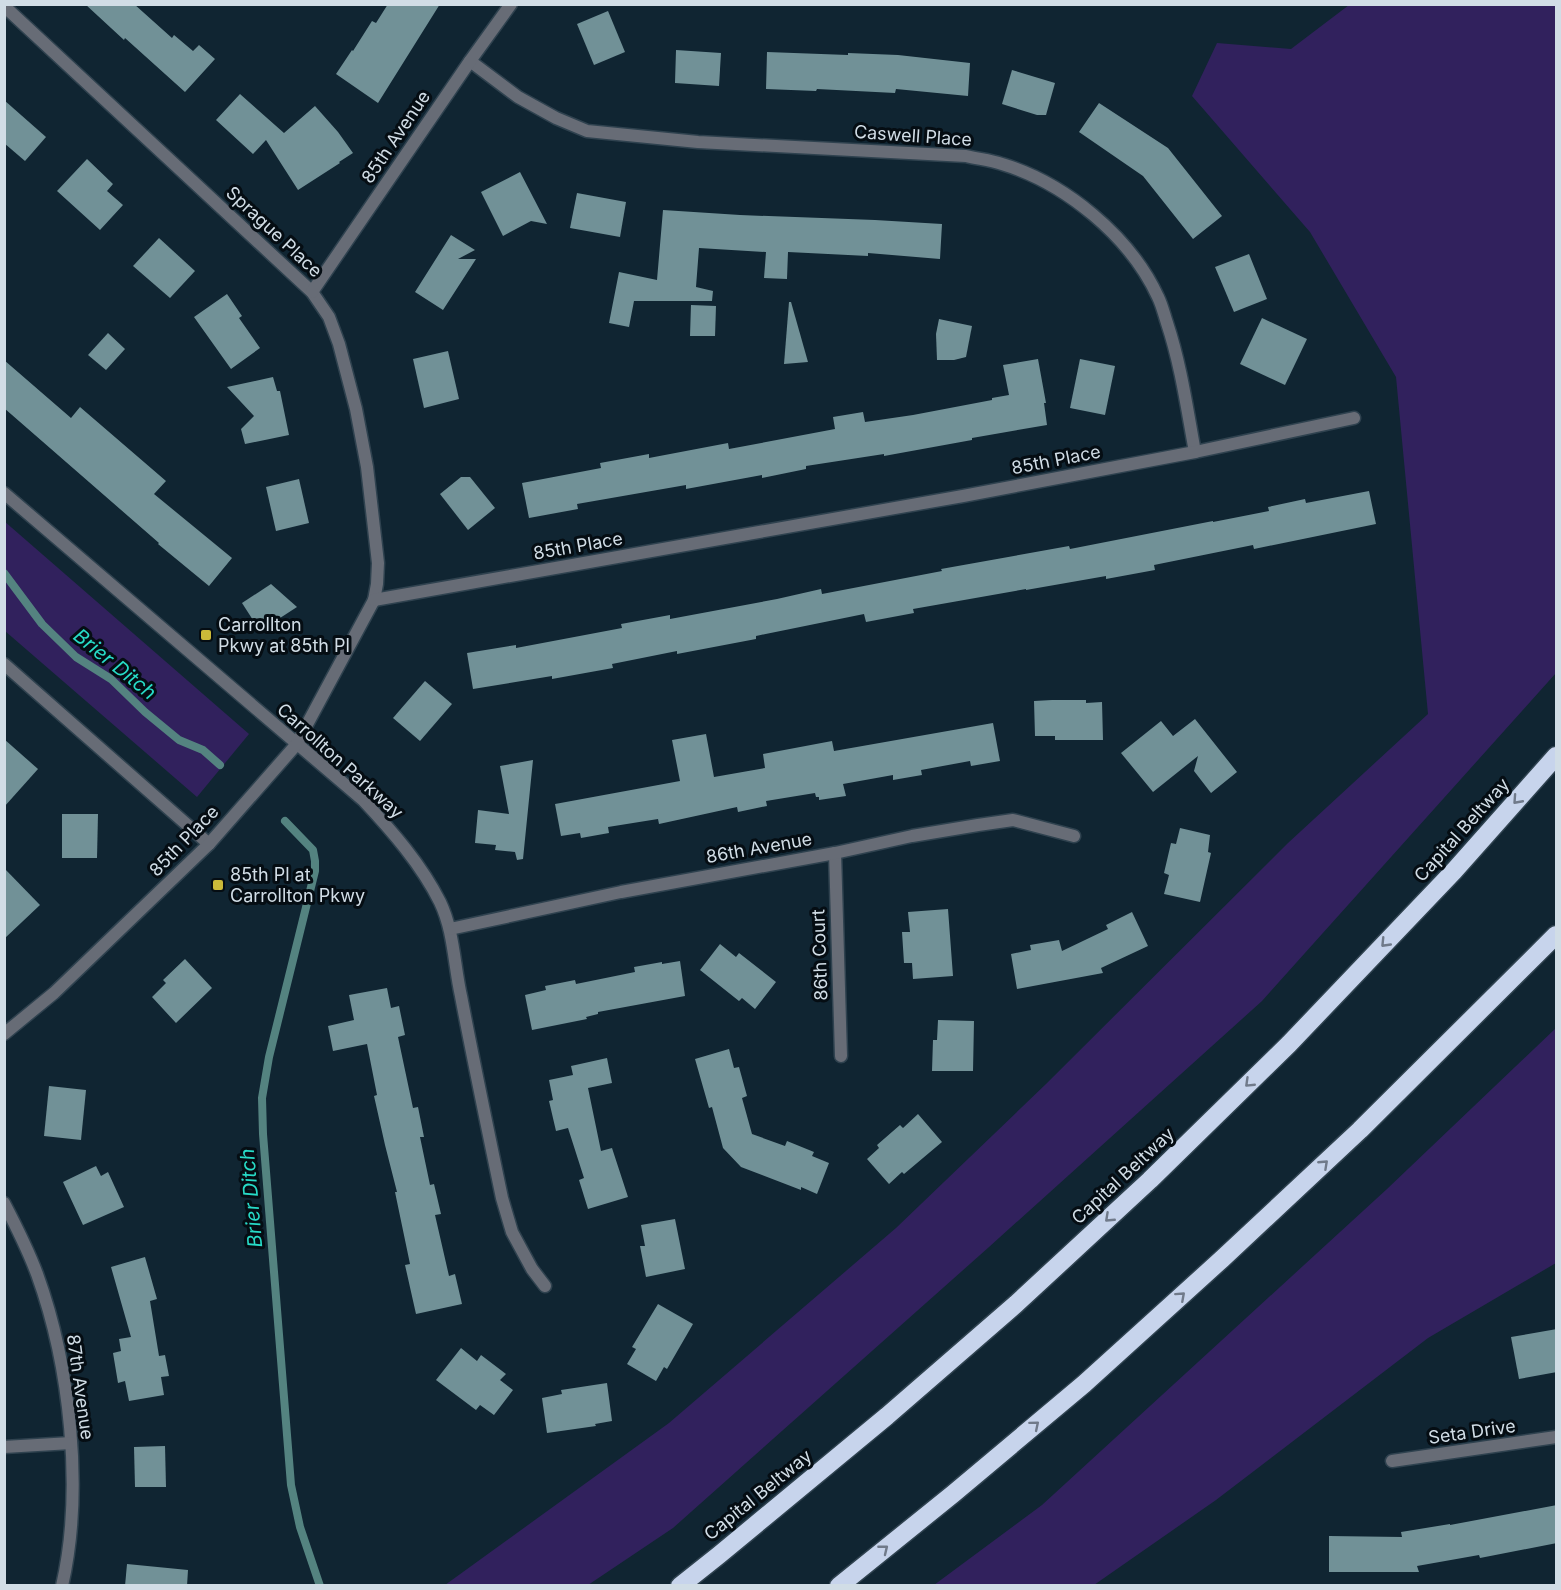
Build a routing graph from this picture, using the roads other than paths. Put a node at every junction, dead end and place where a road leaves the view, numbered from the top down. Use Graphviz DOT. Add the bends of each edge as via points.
graph roads {
  1 [pos="511,4"];
  2 [pos="4,6"];
  3 [pos="470,61"];
  4 [pos="312,292"];
  5 [pos="1354,418"];
  6 [pos="1195,452"];
  7 [pos="4,493"];
  8 [pos="374,600"];
  9 [pos="4,664"];
  10 [pos="296,745"];
  11 [pos="1557,756"];
  12 [pos="1074,836"];
  13 [pos="209,844"];
  14 [pos="835,853"];
  15 [pos="450,929"];
  16 [pos="1557,935"];
  17 [pos="4,1034"];
  18 [pos="842,1056"];
  19 [pos="4,1203"];
  20 [pos="545,1286"];
  21 [pos="1557,1437"];
  22 [pos="71,1443"];
  23 [pos="4,1447"];
  24 [pos="1392,1461"];
  25 [pos="62,1586"];
  26 [pos="680,1586"];
  27 [pos="839,1586"];
  1 -- 3 [label="street, 85th Avenue"];
  2 -- 4 [label="street, Sprague Place"];
  3 -- 4 [label="street, 85th Avenue"];
  3 -- 6 [label="street, Caswell Place" via="518,97 587,131 698,142 966,156 1033,176 1110,229 1145,273 1173,343"];
  4 -- 8 [label="street, Sprague Place" via="329,317 356,409 378,563"];
  5 -- 6 [label="street, 85th Place"];
  6 -- 8 [label="street, 85th Place"];
  7 -- 10 [label="street, Carrollton Parkway"];
  8 -- 10 [label="street, 85th Place"];
  9 -- 13 [label="street"];
  10 -- 13 [label="street, 85th Place"];
  10 -- 15 [label="street, Carrollton Parkway" via="363,801 393,832 440,903"];
  11 -- 26 [label="highway, Capital Beltway, one-way" via="1289,1044 1150,1180 904,1401"];
  12 -- 14 [label="street, 86th Avenue" via="1012,820"];
  13 -- 17 [label="street, 85th Place" via="54,993"];
  14 -- 15 [label="street, 86th Avenue"];
  14 -- 18 [label="street, 86th Court"];
  15 -- 20 [label="street, Carrollton Parkway" via="502,1198 512,1232"];
  27 -- 16 [label="highway, one-way" via="1084,1384 1222,1259 1360,1130"];
  19 -- 22 [label="street, 87th Avenue" via="49,1312 62,1364"];
  21 -- 24 [label="street, Seta Drive"];
  22 -- 23 [label="street"];
  22 -- 25 [label="street, 87th Avenue" via="72,1516"];
}
